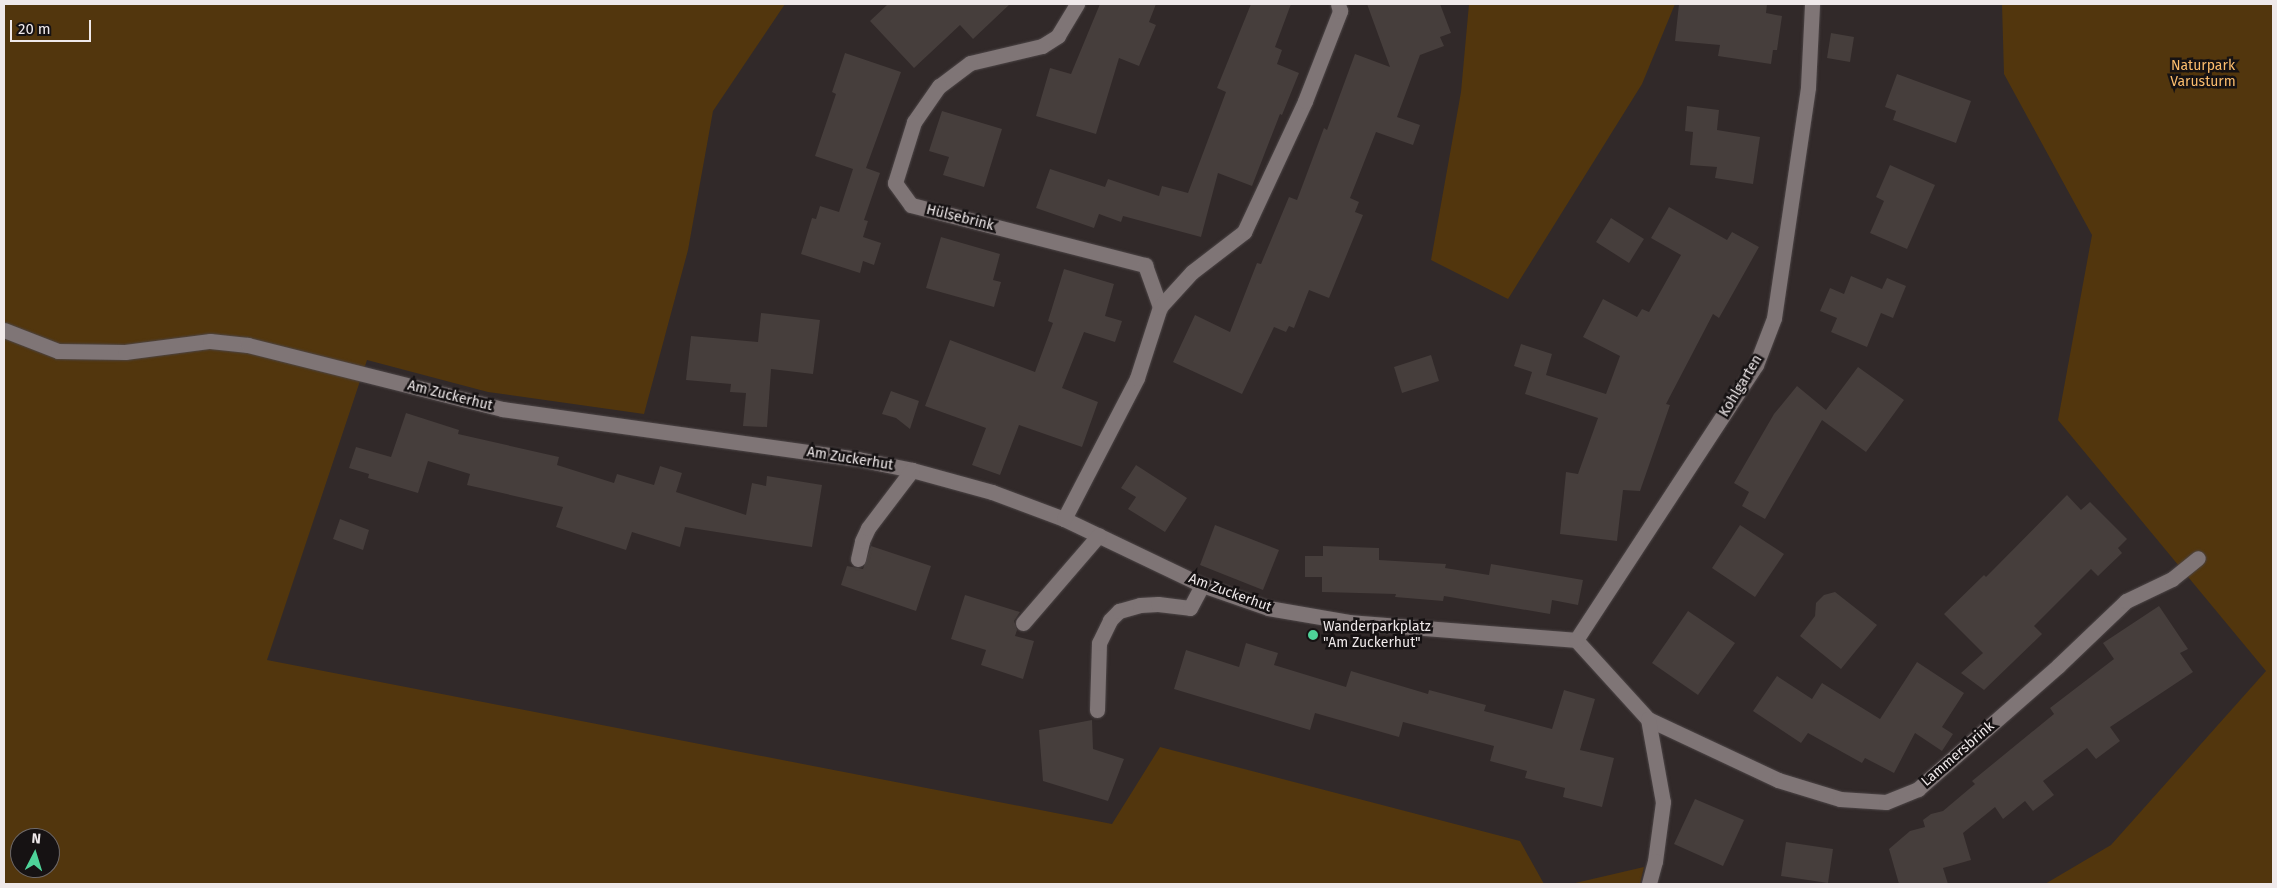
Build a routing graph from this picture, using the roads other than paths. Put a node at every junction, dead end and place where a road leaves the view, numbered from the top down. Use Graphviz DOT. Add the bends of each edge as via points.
graph roads {
  1 [pos="1077,4"];
  2 [pos="1338,4"];
  3 [pos="1812,4"];
  4 [pos="1160,307"];
  5 [pos="4,330"];
  6 [pos="912,470"];
  7 [pos="1064,519"];
  8 [pos="1099,535"];
  9 [pos="2198,558"];
  10 [pos="858,559"];
  11 [pos="1202,584"];
  12 [pos="1023,623"];
  13 [pos="1576,640"];
  14 [pos="1097,710"];
  15 [pos="1648,719"];
  16 [pos="1649,884"];
  1 -- 4 [label="street, Hülsebrink" via="1058,36 1042,46 970,63 939,86 914,122 895,183 911,205 1145,265"];
  2 -- 4 [label="street" via="1340,11 1306,101 1244,232 1192,272"];
  3 -- 13 [label="street, Kohlgarten" via="1808,87 1774,318 1756,365"];
  4 -- 7 [label="street" via="1137,378"];
  5 -- 6 [label="street, Am Zuckerhut" via="58,351 125,352 210,342 248,345 502,409 858,459"];
  6 -- 7 [label="street, Am Zuckerhut" via="992,492"];
  6 -- 10 [label="street" via="868,528"];
  7 -- 8 [label="street, Am Zuckerhut"];
  8 -- 11 [label="street, Am Zuckerhut"];
  8 -- 12 [label="street"];
  9 -- 15 [label="street, Lammersbrink" via="2172,579 2126,601 2058,666 1918,789 1886,802 1840,799 1778,780"];
  11 -- 13 [label="street, Am Zuckerhut" via="1268,608 1349,622"];
  11 -- 14 [label="street" via="1190,608 1140,605 1119,611 1110,620 1099,643"];
  13 -- 15 [label="street"];
  15 -- 16 [label="street" via="1663,802 1656,861"];
}
